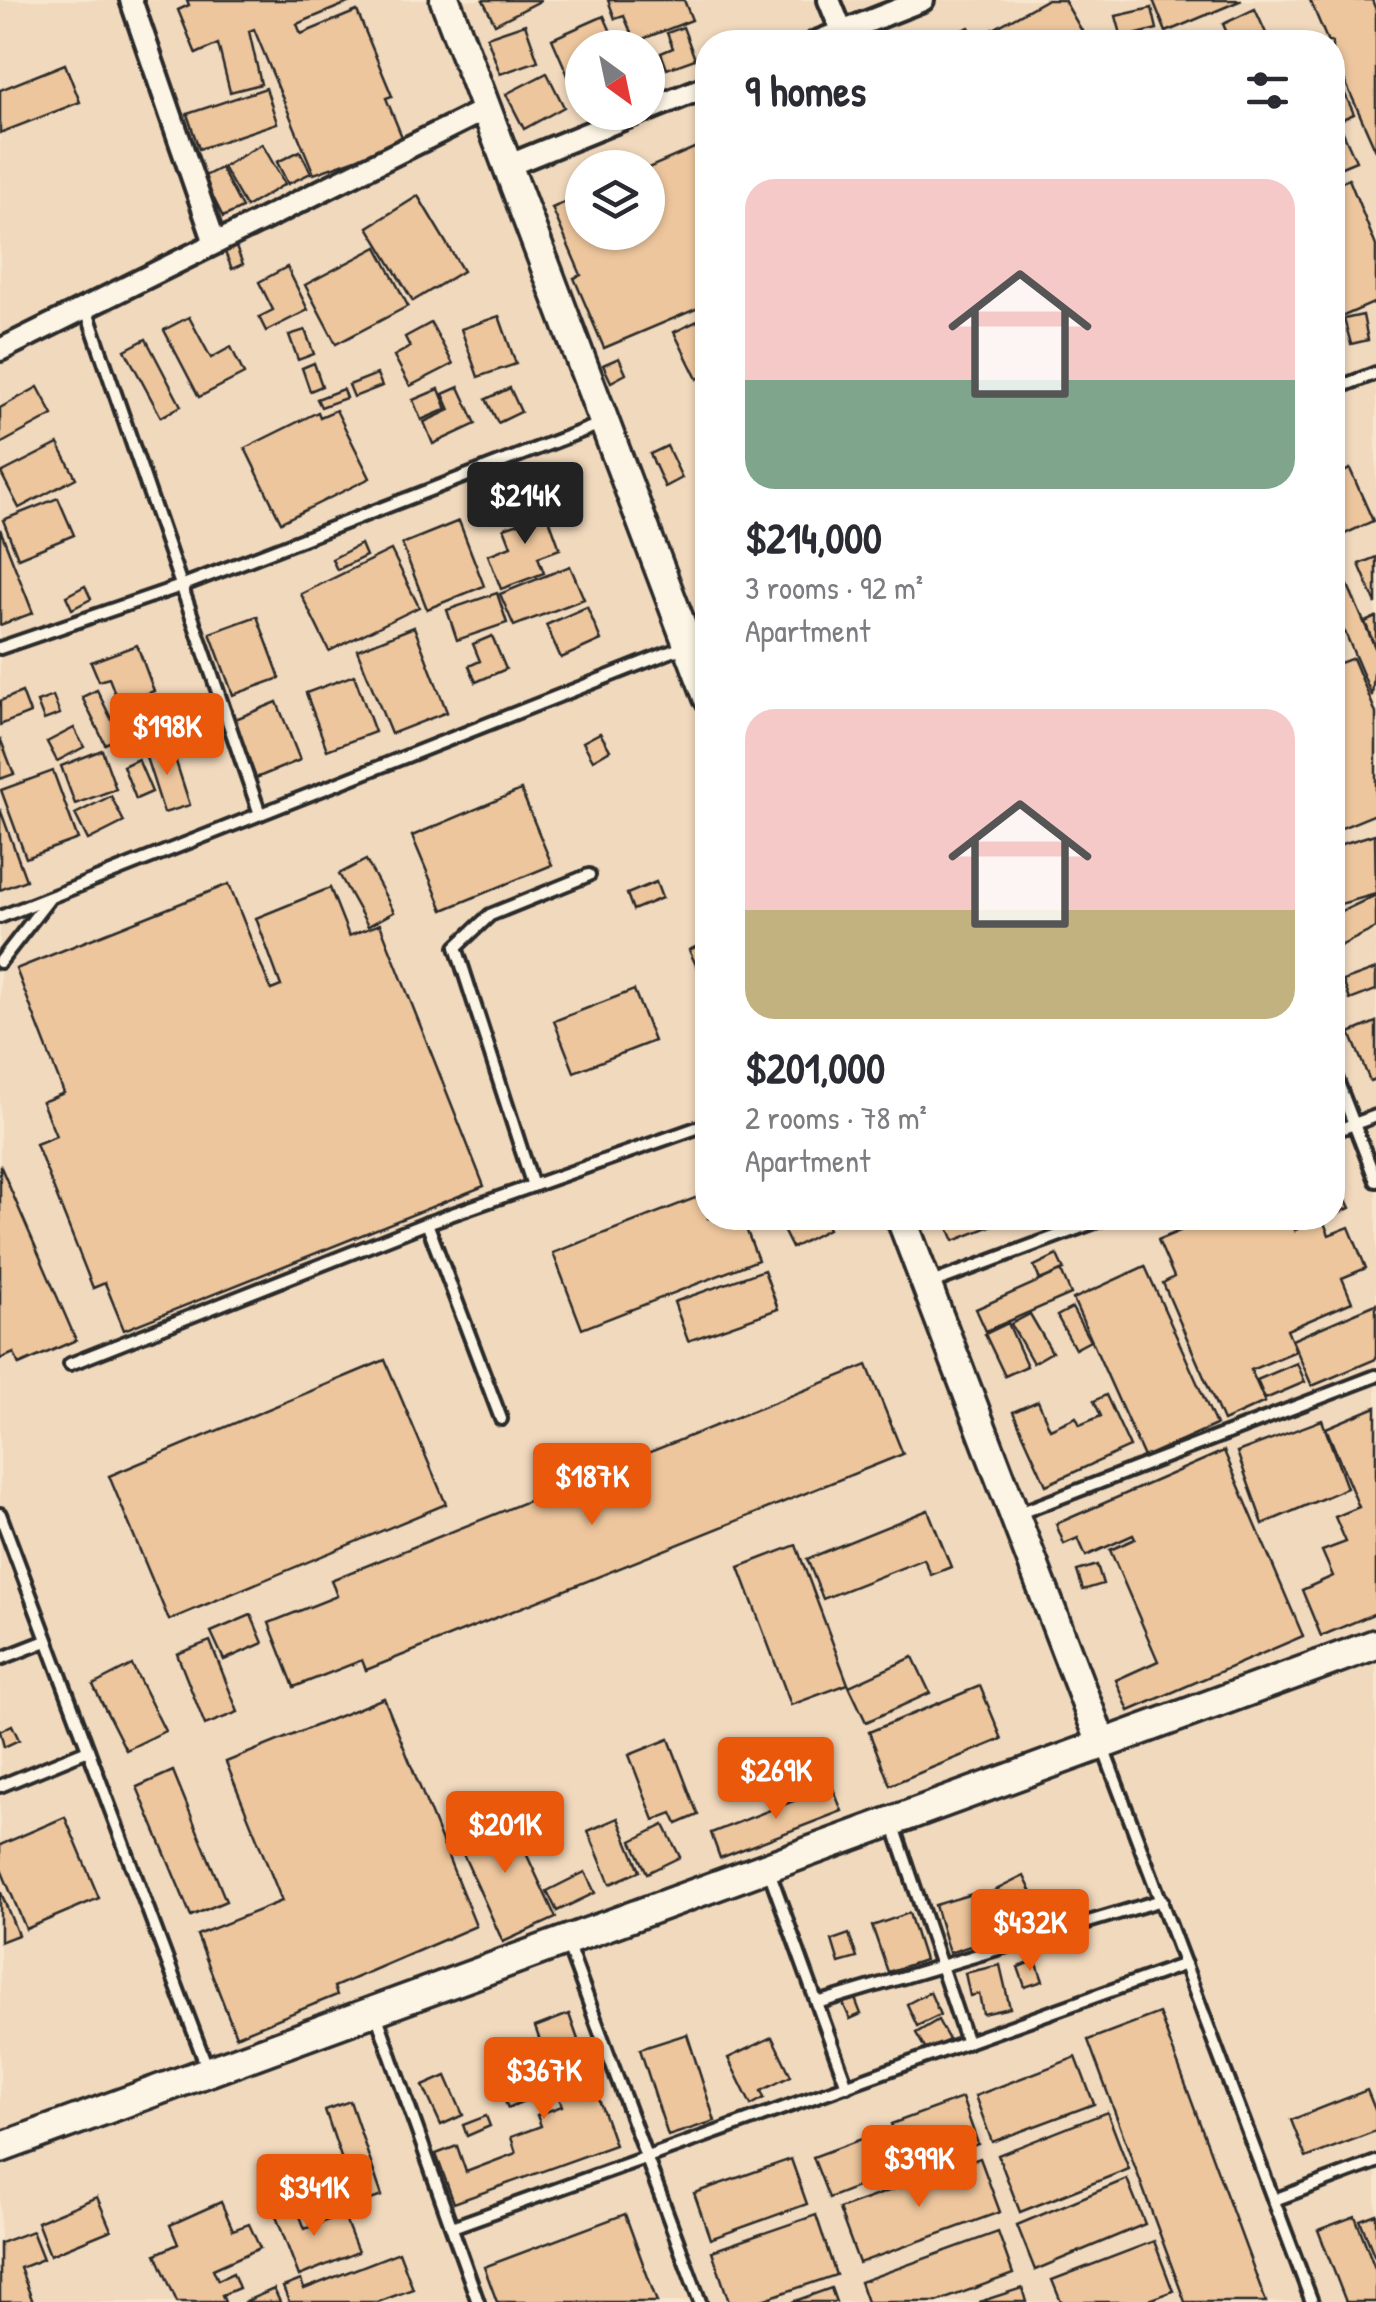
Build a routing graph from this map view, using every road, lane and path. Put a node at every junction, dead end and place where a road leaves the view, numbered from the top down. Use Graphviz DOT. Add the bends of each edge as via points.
graph roads {
  1 [pos="130,0"];
  2 [pos="444,0"];
  3 [pos="829,0"];
  4 [pos="923,0"];
  5 [pos="841,30"];
  6 [pos="847,30"];
  7 [pos="695,91"];
  8 [pos="665,103"];
  9 [pos="486,109"];
  10 [pos="595,130"];
  11 [pos="506,166"];
  12 [pos="215,243"];
  13 [pos="86,308"];
  14 [pos="0,350"];
  15 [pos="1376,373"];
  16 [pos="1345,385"];
  17 [pos="604,423"];
  18 [pos="181,586"];
  19 [pos="695,634"];
  20 [pos="695,642"];
  21 [pos="0,648"];
  22 [pos="260,814"];
  23 [pos="589,875"];
  24 [pos="51,896"];
  25 [pos="0,916"];
  26 [pos="0,962"];
  27 [pos="1345,1101"];
  28 [pos="1376,1116"];
  29 [pos="1354,1124"];
  30 [pos="1345,1127"];
  31 [pos="695,1129"];
  32 [pos="1376,1181"];
  33 [pos="533,1186"];
  34 [pos="427,1223"];
  35 [pos="905,1230"];
  36 [pos="1074,1230"];
  37 [pos="926,1285"];
  38 [pos="70,1364"];
  39 [pos="1376,1376"];
  40 [pos="501,1419"];
  41 [pos="0,1514"];
  42 [pos="1016,1514"];
  43 [pos="46,1641"];
  44 [pos="1376,1644"];
  45 [pos="0,1659"];
  46 [pos="1102,1744"];
  47 [pos="88,1750"];
  48 [pos="0,1786"];
  49 [pos="892,1822"];
  50 [pos="768,1868"];
  51 [pos="1162,1900"];
  52 [pos="565,1938"];
  53 [pos="1185,1964"];
  54 [pos="941,1966"];
  55 [pos="817,2002"];
  56 [pos="375,2010"];
  57 [pos="967,2042"];
  58 [pos="208,2071"];
  59 [pos="847,2086"];
  60 [pos="0,2148"];
  61 [pos="646,2157"];
  62 [pos="1376,2162"];
  63 [pos="1274,2200"];
  64 [pos="452,2227"];
  65 [pos="478,2302"];
  66 [pos="700,2302"];
  67 [pos="1312,2302"];
  1 -- 12 [label="street"];
  2 -- 9 [label="street"];
  3 -- 5 [label="street"];
  4 -- 6 [label="street"];
  7 -- 8 [label="street"];
  9 -- 11 [label="street"];
  9 -- 12 [label="street"];
  10 -- 11 [label="street"];
  11 -- 17 [label="street"];
  12 -- 13 [label="street"];
  13 -- 14 [label="street"];
  13 -- 18 [label="lane"];
  15 -- 16 [label="lane"];
  17 -- 18 [label="lane"];
  17 -- 19 [label="street"];
  18 -- 21 [label="lane"];
  18 -- 22 [label="lane"];
  20 -- 22 [label="lane"];
  22 -- 24 [label="lane"];
  23 -- 33 [label="lane" via="490,915 456,946"];
  24 -- 25 [label="lane"];
  24 -- 26 [label="lane"];
  27 -- 29 [label="lane"];
  28 -- 29 [label="lane"];
  29 -- 30 [label="lane"];
  29 -- 32 [label="lane"];
  31 -- 33 [label="lane"];
  33 -- 34 [label="lane"];
  34 -- 38 [label="lane"];
  34 -- 40 [label="lane"];
  35 -- 37 [label="street"];
  36 -- 37 [label="lane"];
  37 -- 42 [label="street"];
  39 -- 42 [label="lane"];
  41 -- 43 [label="lane"];
  42 -- 46 [label="street"];
  43 -- 45 [label="lane"];
  43 -- 47 [label="lane"];
  44 -- 46 [label="street"];
  46 -- 49 [label="street"];
  46 -- 51 [label="lane"];
  47 -- 48 [label="lane"];
  47 -- 58 [label="lane"];
  49 -- 50 [label="street"];
  49 -- 54 [label="lane"];
  50 -- 52 [label="street"];
  50 -- 55 [label="lane"];
  51 -- 53 [label="lane"];
  51 -- 54 [label="lane"];
  52 -- 56 [label="street"];
  52 -- 61 [label="lane"];
  53 -- 57 [label="lane"];
  53 -- 63 [label="lane"];
  54 -- 55 [label="lane"];
  54 -- 57 [label="lane"];
  55 -- 59 [label="lane"];
  56 -- 58 [label="street"];
  56 -- 64 [label="lane"];
  57 -- 59 [label="lane"];
  58 -- 60 [label="street"];
  59 -- 61 [label="lane"];
  61 -- 64 [label="lane"];
  61 -- 66 [label="lane"];
  62 -- 63 [label="lane"];
  63 -- 67 [label="lane"];
  64 -- 65 [label="lane"];
}
